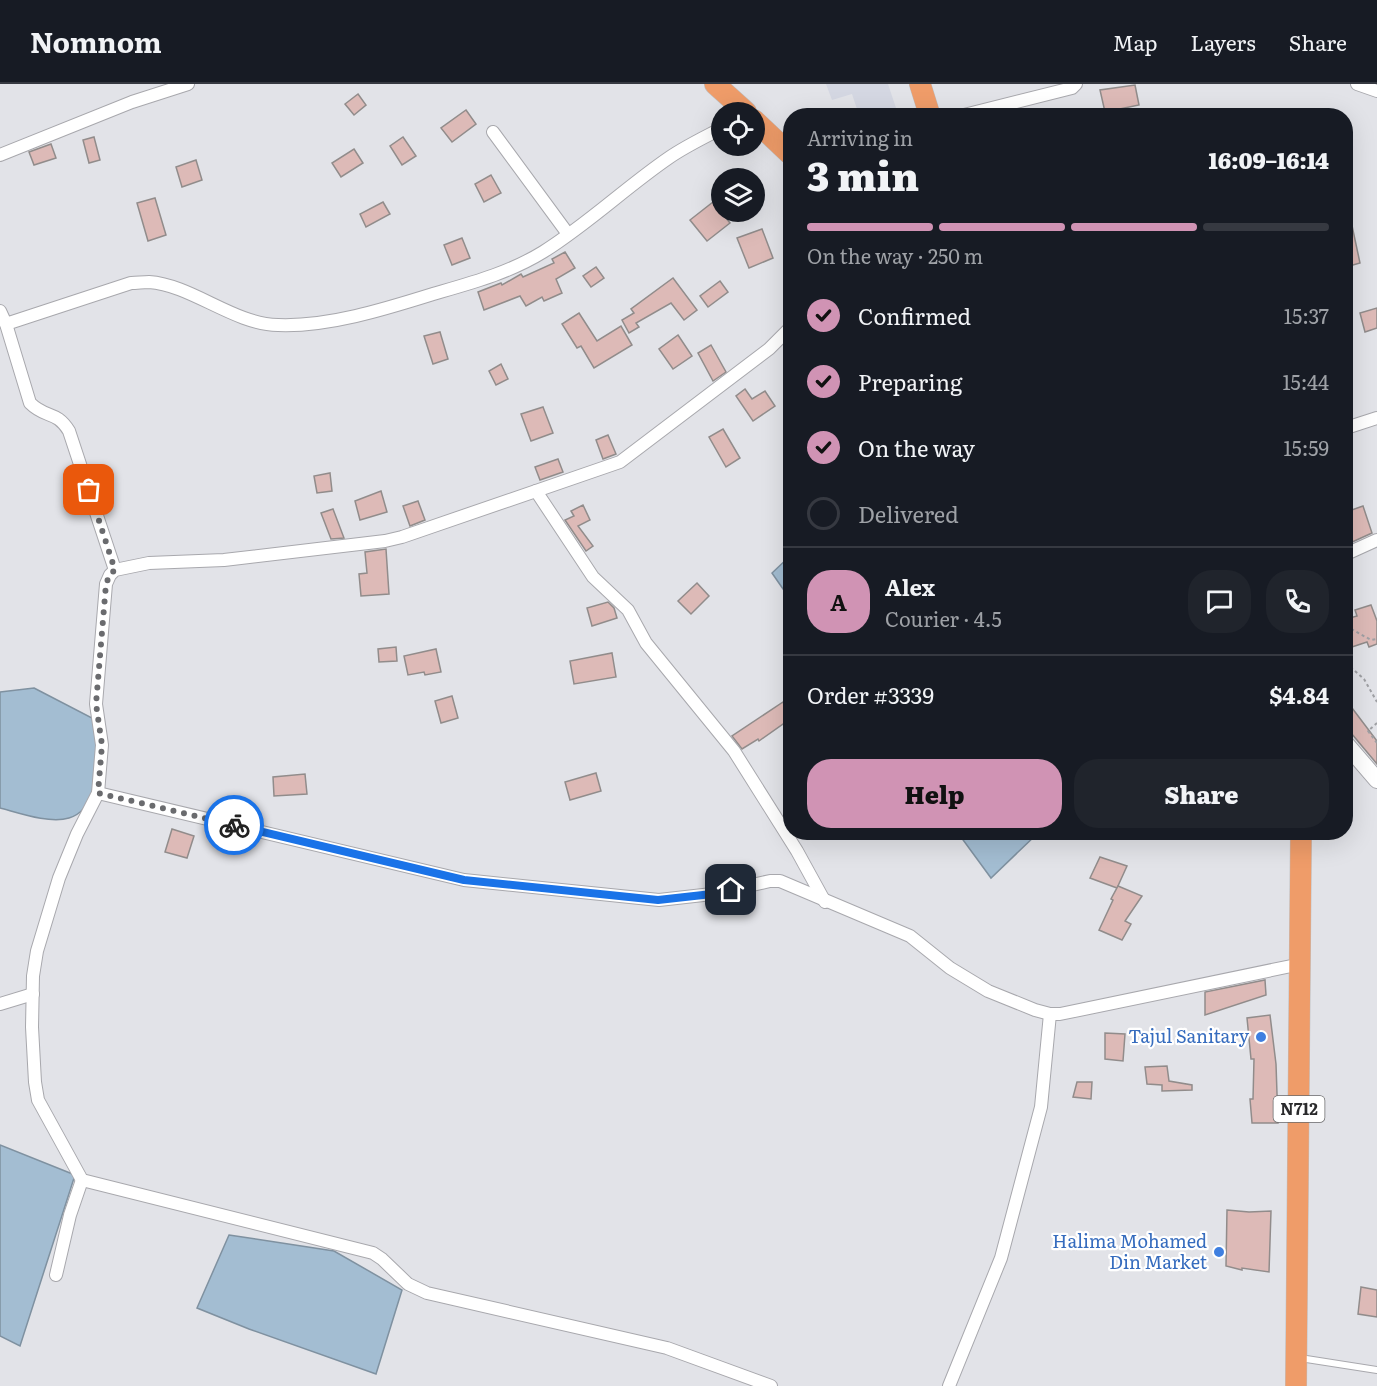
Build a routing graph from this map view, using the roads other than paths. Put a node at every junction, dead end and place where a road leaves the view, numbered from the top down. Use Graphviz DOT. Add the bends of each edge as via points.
graph roads {
  1 [pos="188,84"];
  2 [pos="715,84"];
  3 [pos="920,84"];
  4 [pos="1076,84"];
  5 [pos="1358,84"];
  6 [pos="1377,91"];
  7 [pos="735,102"];
  8 [pos="928,108"];
  9 [pos="992,108"];
  10 [pos="765,130"];
  11 [pos="494,132"];
  12 [pos="711,134"];
  13 [pos="783,147"];
  14 [pos="0,155"];
  15 [pos="568,234"];
  16 [pos="0,311"];
  17 [pos="6,324"];
  18 [pos="783,335"];
  19 [pos="1377,418"];
  20 [pos="1353,426"];
  21 [pos="536,491"];
  22 [pos="1377,540"];
  23 [pos="1353,551"];
  24 [pos="115,570"];
  25 [pos="1353,752"];
  26 [pos="1377,780"];
  27 [pos="98,793"];
  28 [pos="783,828"];
  29 [pos="791,840"];
  30 [pos="1301,840"];
  31 [pos="825,902"];
  32 [pos="1301,964"];
  33 [pos="33,994"];
  34 [pos="0,1005"];
  35 [pos="1050,1014"];
  36 [pos="82,1180"];
  37 [pos="56,1275"];
  38 [pos="1296,1358"];
  39 [pos="1377,1370"];
  40 [pos="771,1386"];
  41 [pos="949,1386"];
  42 [pos="1296,1386"];
  1 -- 14 [label="street"];
  2 -- 7 [label="highway"];
  3 -- 8 [label="highway"];
  4 -- 9 [label="street"];
  5 -- 6 [label="street"];
  10 -- 13 [label="highway"];
  11 -- 15 [label="street"];
  12 -- 15 [label="street" via="671,156"];
  15 -- 17 [label="street" via="535,256 487,278 378,311 318,322 260,324 169,286 150,282 131,283"];
  16 -- 17 [label="street"];
  17 -- 24 [label="street" via="30,403 39,412 57,416 69,431"];
  18 -- 21 [label="street" via="625,459"];
  19 -- 20 [label="street"];
  21 -- 24 [label="street" via="385,541 224,560 149,563"];
  21 -- 28 [label="street" via="593,577 621,602 646,643 734,751"];
  22 -- 23 [label="street"];
  24 -- 27 [label="street" via="106,584 96,704 102,745"];
  25 -- 26 [label="street"];
  27 -- 31 [label="street" via="464,880 658,900 780,881"];
  27 -- 33 [label="street" via="59,878 37,951"];
  29 -- 31 [label="street"];
  30 -- 32 [label="highway, N712"];
  31 -- 35 [label="street" via="910,936 950,968 988,991"];
  32 -- 35 [label="street"];
  32 -- 38 [label="highway, N712"];
  33 -- 34 [label="street"];
  33 -- 36 [label="street" via="32,1038 38,1100"];
  35 -- 41 [label="street" via="1041,1107 1001,1258"];
  36 -- 37 [label="street"];
  36 -- 40 [label="street" via="372,1254 408,1284 427,1293 667,1348"];
  38 -- 39 [label="lane"];
  38 -- 42 [label="highway, N712"];
}
